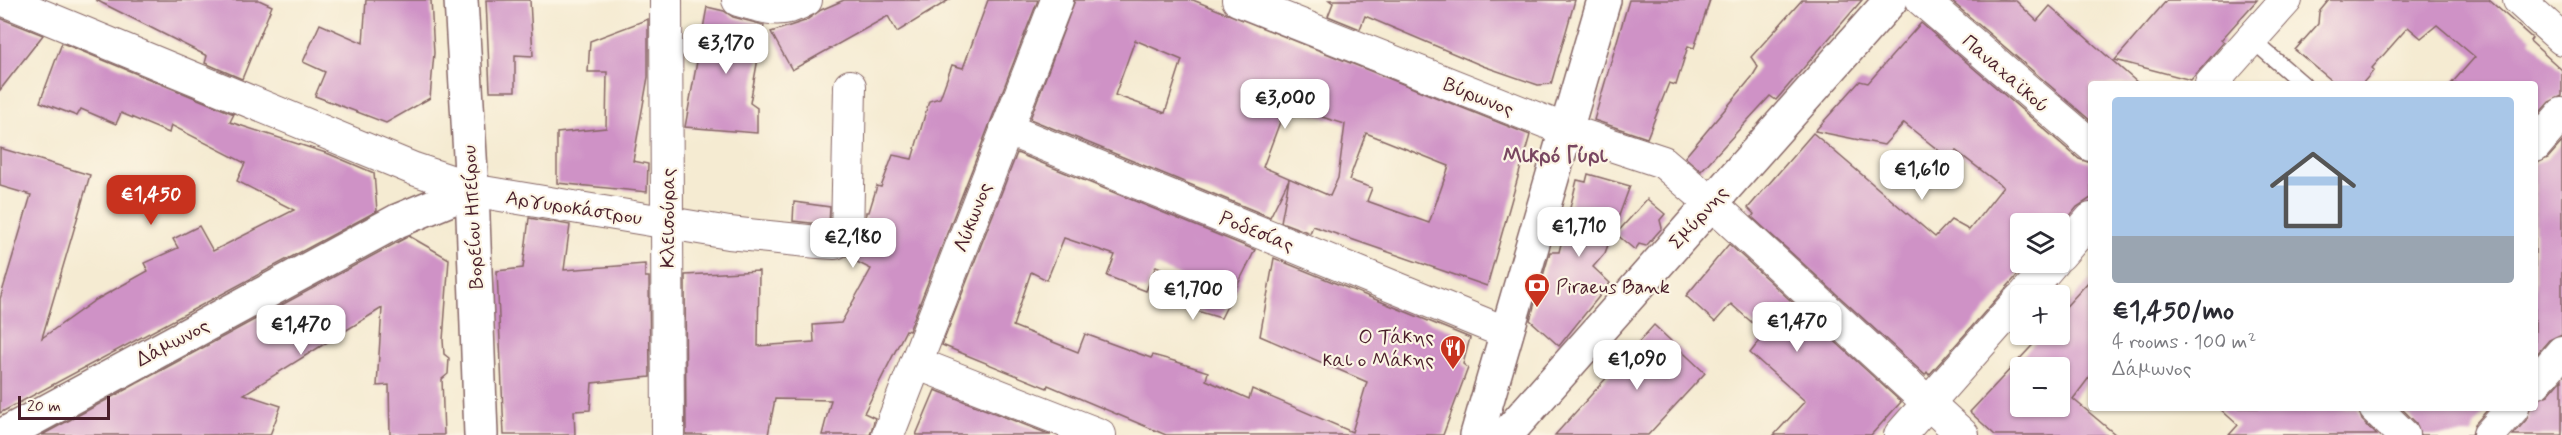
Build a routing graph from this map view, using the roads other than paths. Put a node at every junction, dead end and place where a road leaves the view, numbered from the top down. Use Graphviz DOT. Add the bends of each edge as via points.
graph roads {
  1 [pos="4,0"];
  2 [pos="461,0"];
  3 [pos="666,0"];
  4 [pos="738,0"];
  5 [pos="806,0"];
  6 [pos="1057,0"];
  7 [pos="1238,0"];
  8 [pos="1604,0"];
  9 [pos="1891,0"];
  10 [pos="1922,0"];
  11 [pos="2286,0"];
  12 [pos="2519,0"];
  13 [pos="2252,39"];
  14 [pos="2562,39"];
  15 [pos="2214,81"];
  16 [pos="2300,81"];
  17 [pos="850,86"];
  18 [pos="2562,114"];
  19 [pos="1006,129"];
  20 [pos="1566,130"];
  21 [pos="2088,142"];
  22 [pos="2538,142"];
  23 [pos="472,190"];
  24 [pos="1711,203"];
  25 [pos="667,222"];
  26 [pos="2088,222"];
  27 [pos="2070,243"];
  28 [pos="2044,273"];
  29 [pos="2033,285"];
  30 [pos="2010,310"];
  31 [pos="1507,333"];
  32 [pos="2562,352"];
  33 [pos="916,363"];
  34 [pos="2538,380"];
  35 [pos="1928,403"];
  36 [pos="2378,411"];
  37 [pos="2510,411"];
  38 [pos="3,435"];
  39 [pos="481,435"];
  40 [pos="668,435"];
  41 [pos="888,435"];
  42 [pos="1100,435"];
  43 [pos="1477,435"];
  44 [pos="1506,435"];
  45 [pos="1900,435"];
  46 [pos="1963,435"];
  47 [pos="2403,435"];
  48 [pos="2489,435"];
  1 -- 23 [label="street, Αργυροκάστρου"];
  2 -- 23 [label="main road, Βορείου Ηπείρου"];
  3 -- 25 [label="street, Κλεισούρας"];
  4 -- 5 [label="street" via="777,10"];
  6 -- 19 [label="street, Λύκωνος"];
  7 -- 20 [label="street, Βύρωνος"];
  8 -- 20 [label="main road"];
  9 -- 24 [label="main road, Σμύρνης"];
  10 -- 21 [label="street, Παναχαϊκού"];
  11 -- 13 [label="street"];
  12 -- 14 [label="street"];
  13 -- 15 [label="street"];
  13 -- 16 [label="lane"];
  17 -- 25 [label="street, Αργυροκάστρου" via="847,237 836,243 818,242"];
  18 -- 22 [label="street"];
  19 -- 31 [label="street, Ροδεσίας"];
  19 -- 33 [label="street, Λύκωνος"];
  20 -- 24 [label="street, Βύρωνος" via="1662,162"];
  20 -- 31 [label="main road"];
  23 -- 25 [label="street, Αργυροκάστρου"];
  23 -- 38 [label="main road, Δάμωνος" via="397,221"];
  23 -- 39 [label="main road, Βορείου Ηπείρου"];
  24 -- 35 [label="street, Βύρωνος"];
  24 -- 44 [label="main road, Σμύρνης"];
  25 -- 40 [label="street, Κλεισούρας"];
  26 -- 27 [label="street"];
  28 -- 29 [label="street"];
  30 -- 35 [label="street"];
  31 -- 43 [label="main road"];
  32 -- 34 [label="street"];
  33 -- 41 [label="street, Λύκωνος"];
  33 -- 42 [label="street"];
  35 -- 45 [label="street"];
  35 -- 46 [label="street, Βύρωνος"];
  36 -- 47 [label="street"];
  37 -- 48 [label="street"];
}
